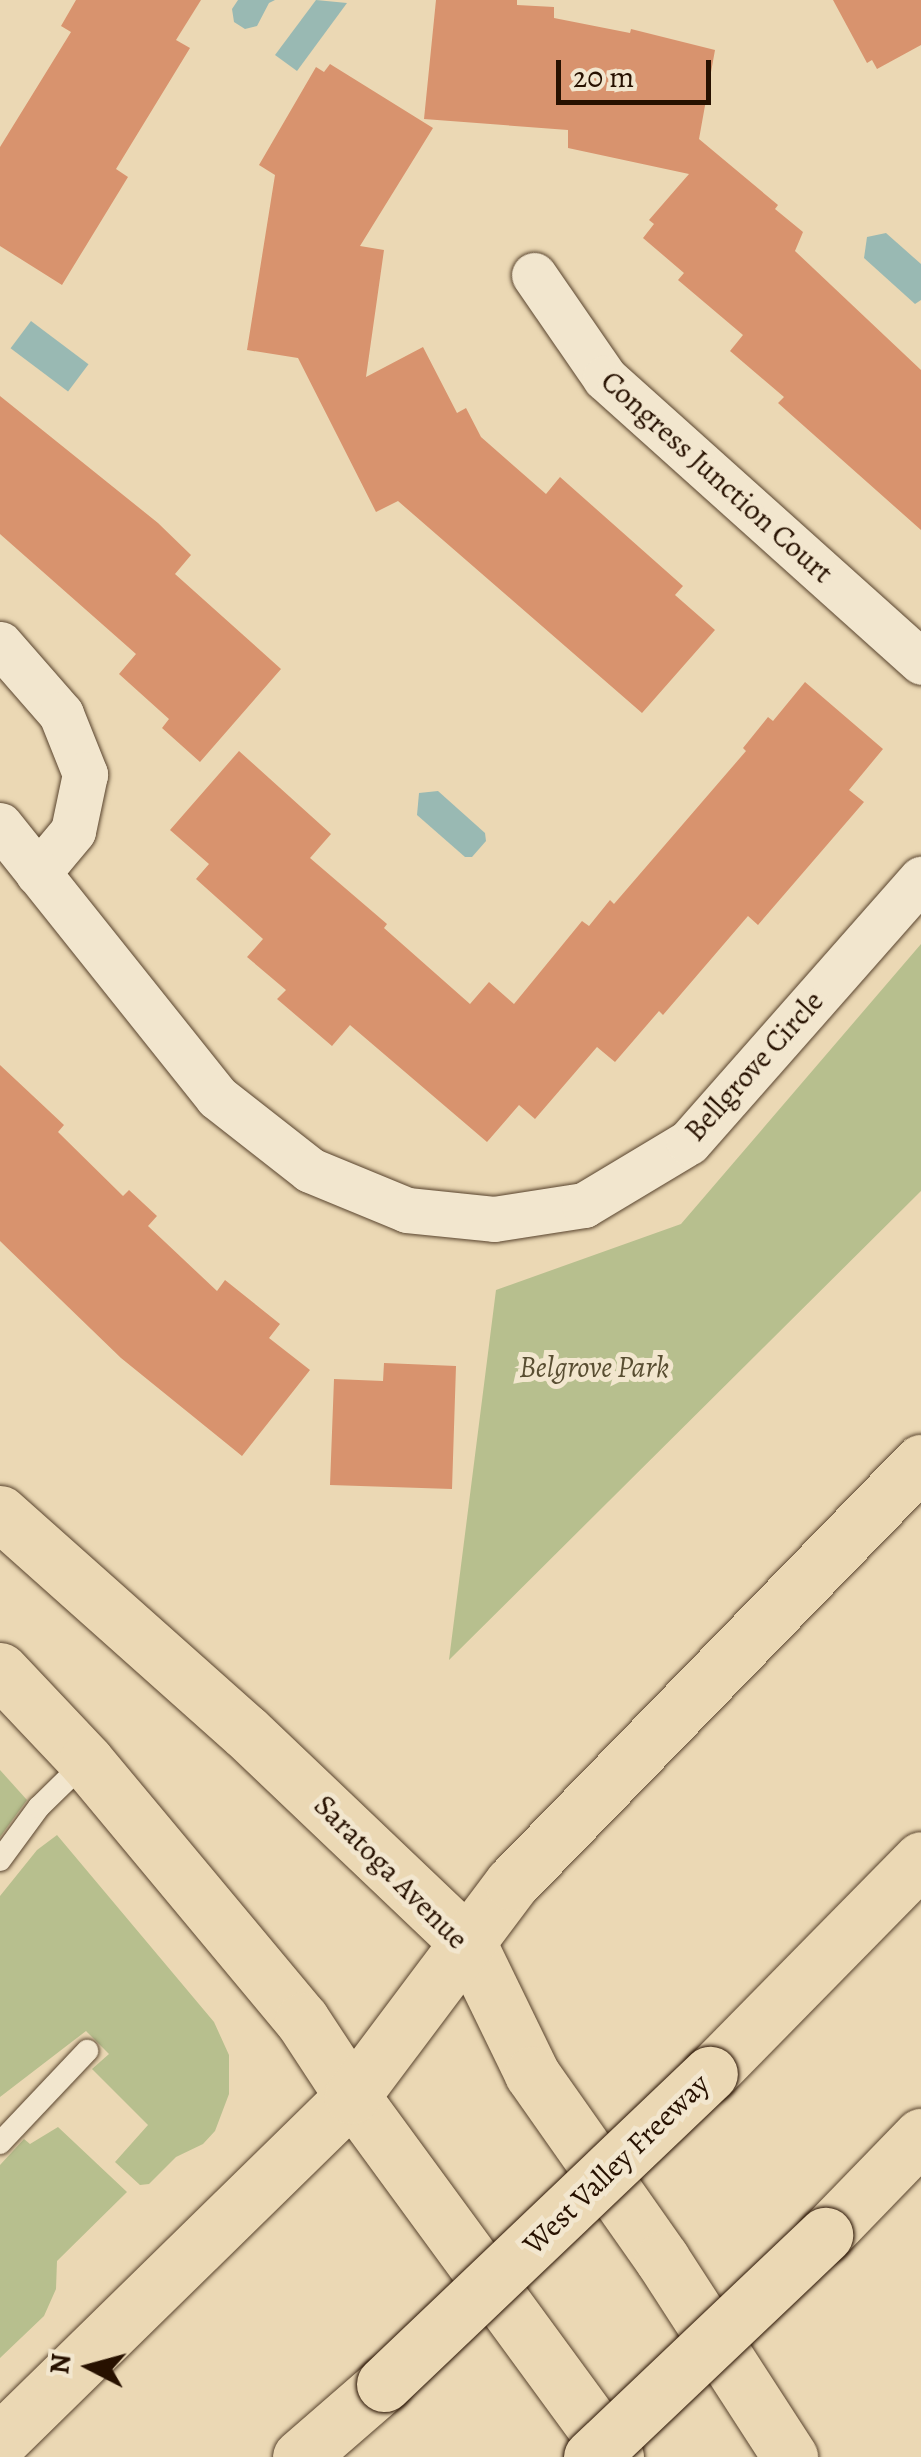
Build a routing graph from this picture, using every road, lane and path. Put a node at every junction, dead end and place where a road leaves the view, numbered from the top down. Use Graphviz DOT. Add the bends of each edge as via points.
graph roads {
  1 [pos="534,275"];
  2 [pos="0,644"];
  3 [pos="921,662"];
  4 [pos="0,825"];
  5 [pos="38,873"];
  6 [pos="921,879"];
  7 [pos="921,1462"];
  8 [pos="0,1513"];
  9 [pos="0,1670"];
  10 [pos="86,1761"];
  11 [pos="921,1859"];
  12 [pos="0,1860"];
  13 [pos="469,1944"];
  14 [pos="87,2050"];
  15 [pos="352,2096"];
  16 [pos="921,2136"];
  17 [pos="1,2140"];
  18 [pos="0,2441"];
  19 [pos="300,2457"];
  20 [pos="592,2457"];
  21 [pos="616,2457"];
  22 [pos="790,2457"];
  1 -- 3 [label="street, Congress Junction Court" via="604,378"];
  2 -- 5 [label="street" via="61,714 84,774 73,831"];
  4 -- 5 [label="street, Bellgrove Circle"];
  5 -- 6 [label="street, Bellgrove Circle" via="217,1097 310,1170 406,1210 494,1219 584,1206 689,1142"];
  7 -- 13 [label="highway" via="512,1882"];
  8 -- 13 [label="highway, Saratoga Avenue" via="246,1732"];
  9 -- 10 [label="highway"];
  10 -- 12 [label="lane" via="38,1807"];
  10 -- 15 [label="highway" via="302,2020"];
  11 -- 19 [label="highway, West Valley Freeway, bridge" via="710,2074"];
  13 -- 15 [label="highway"];
  13 -- 22 [label="highway, Saratoga Avenue" via="532,2074"];
  14 -- 17 [label="lane"];
  15 -- 18 [label="highway"];
  15 -- 21 [label="highway"];
  16 -- 20 [label="highway, bridge"];
}
